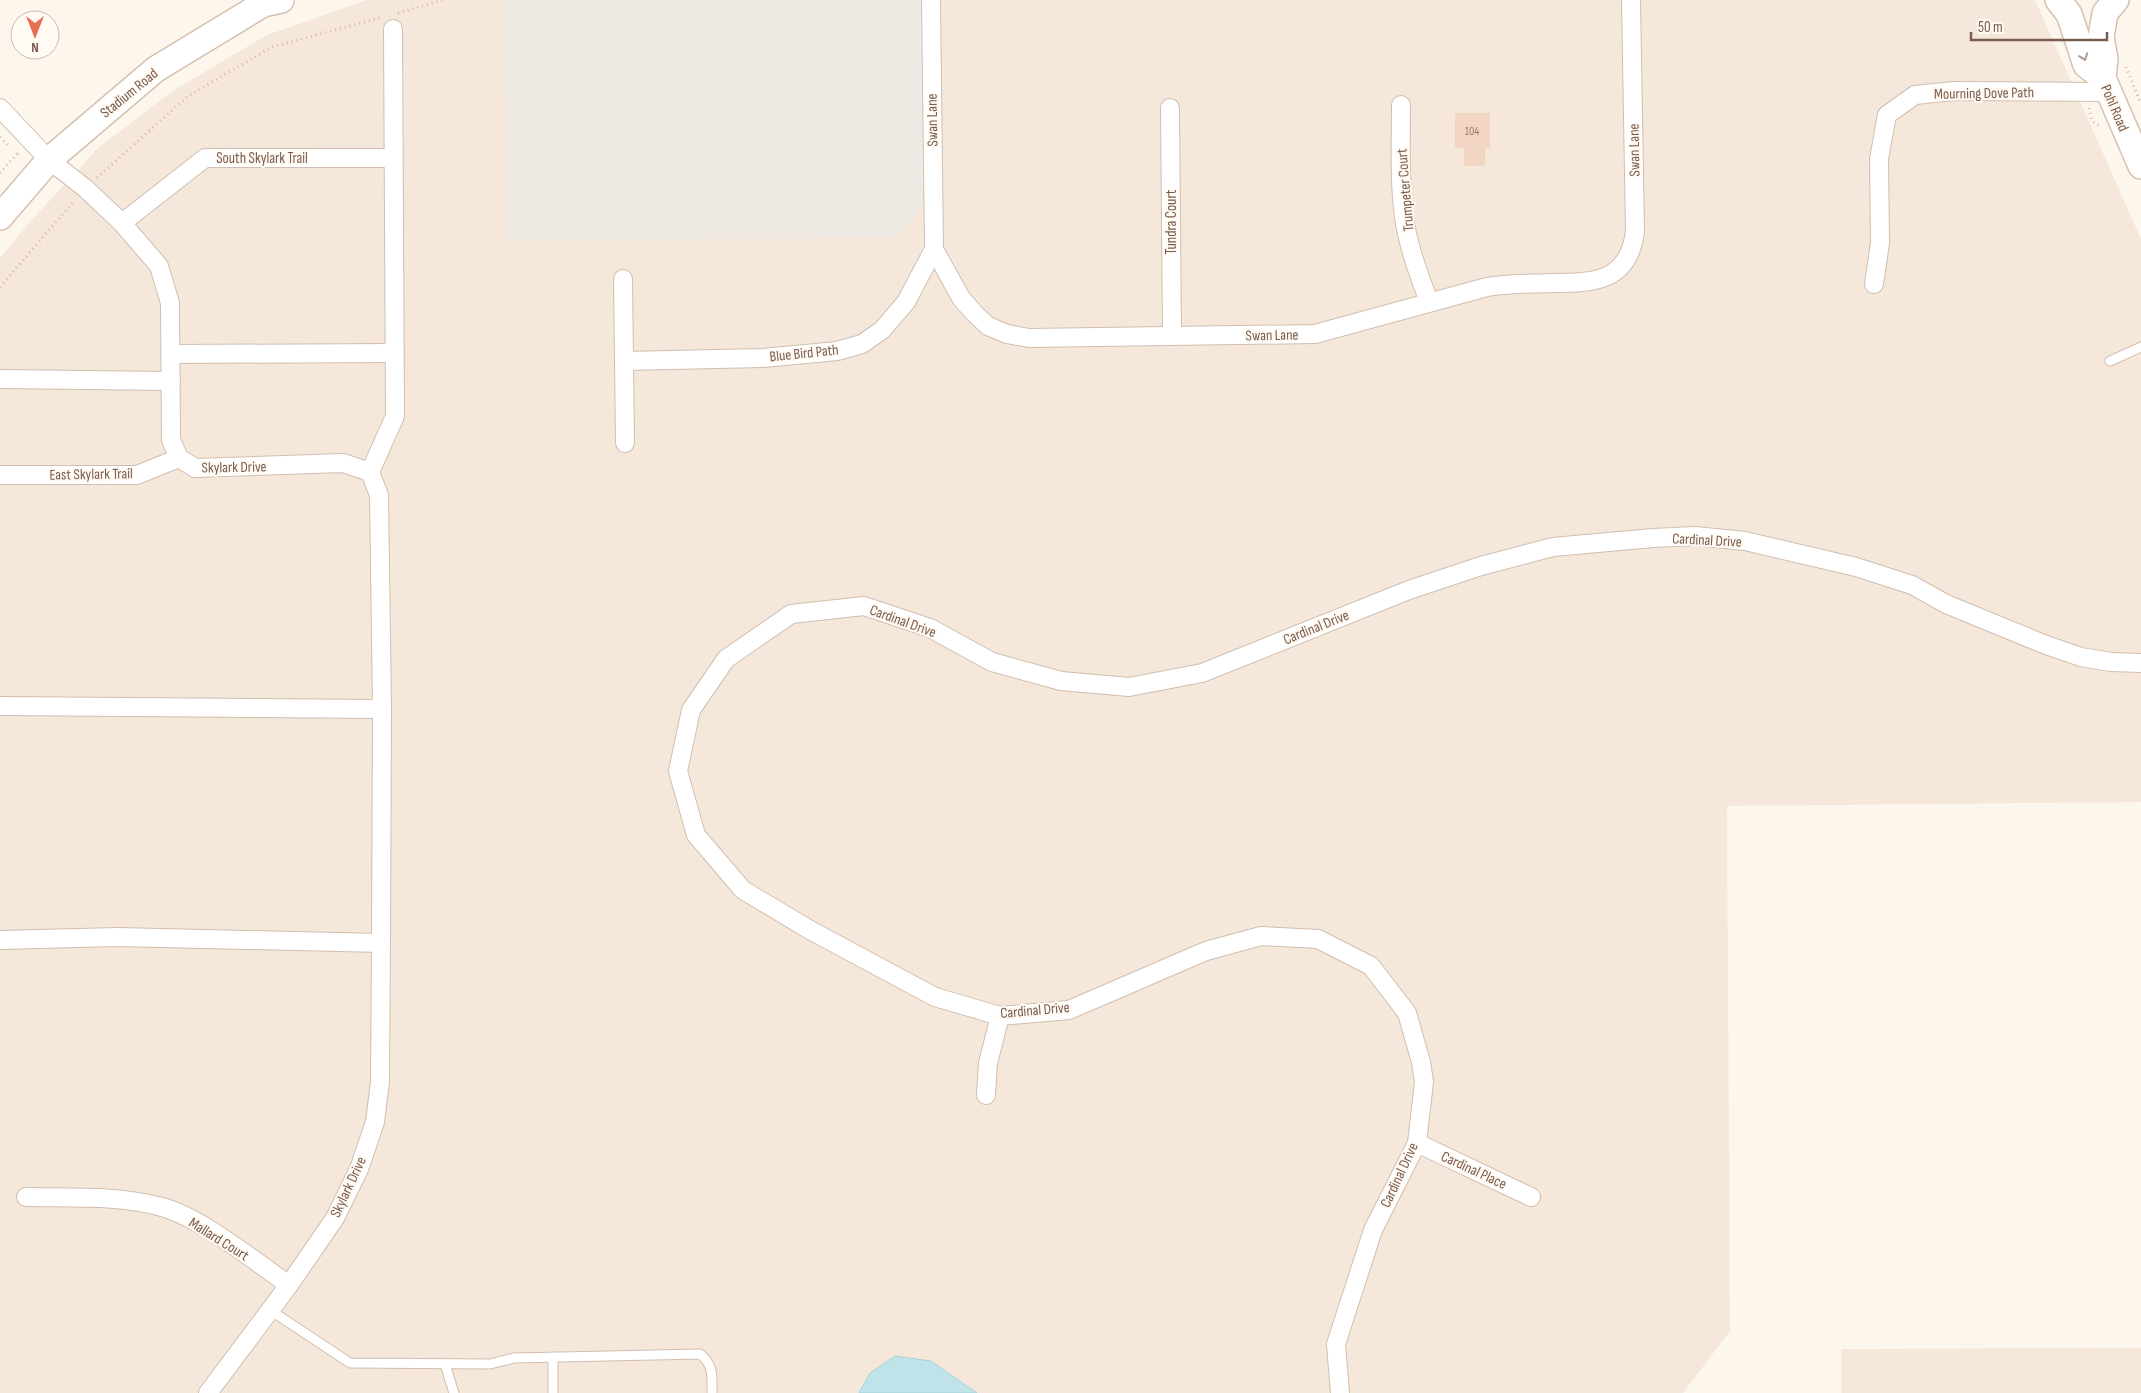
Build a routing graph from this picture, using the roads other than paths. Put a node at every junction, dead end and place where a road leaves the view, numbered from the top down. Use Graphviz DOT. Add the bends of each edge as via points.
graph roads {
  1 [pos="281,0"];
  2 [pos="930,0"];
  3 [pos="1631,0"];
  4 [pos="2058,0"];
  5 [pos="2063,0"];
  6 [pos="2112,0"];
  7 [pos="2116,0"];
  8 [pos="392,19"];
  9 [pos="2105,85"];
  10 [pos="1401,105"];
  11 [pos="0,108"];
  12 [pos="1170,108"];
  13 [pos="393,158"];
  14 [pos="49,160"];
  15 [pos="2141,166"];
  16 [pos="0,217"];
  17 [pos="122,223"];
  18 [pos="934,249"];
  19 [pos="623,279"];
  20 [pos="1874,284"];
  21 [pos="1429,302"];
  22 [pos="1172,336"];
  23 [pos="2141,348"];
  24 [pos="171,354"];
  25 [pos="394,354"];
  26 [pos="624,361"];
  27 [pos="2110,361"];
  28 [pos="0,379"];
  29 [pos="171,381"];
  30 [pos="625,443"];
  31 [pos="178,458"];
  32 [pos="370,472"];
  33 [pos="0,475"];
  34 [pos="2141,663"];
  35 [pos="0,706"];
  36 [pos="382,709"];
  37 [pos="0,940"];
  38 [pos="381,943"];
  39 [pos="1000,1016"];
  40 [pos="986,1095"];
  41 [pos="1417,1143"];
  42 [pos="26,1197"];
  43 [pos="1531,1197"];
  44 [pos="289,1285"];
  45 [pos="270,1310"];
  46 [pos="553,1358"];
  47 [pos="445,1364"];
  48 [pos="208,1393"];
  49 [pos="454,1393"];
  50 [pos="553,1393"];
  51 [pos="712,1393"];
  52 [pos="1340,1393"];
  1 -- 14 [label="street, Stadium Road" via="263,4 156,70"];
  2 -- 18 [label="street, Swan Lane"];
  3 -- 21 [label="street, Swan Lane" via="1635,231 1628,259 1604,278 1586,283 1505,284"];
  4 -- 9 [label="street, Pohl Road, one-way" via="2069,14 2086,65"];
  5 -- 6 [label="street" via="2088,7"];
  7 -- 9 [label="street, Pohl Road" via="2105,13 2101,37"];
  8 -- 13 [label="street"];
  9 -- 15 [label="street, Pohl Road"];
  9 -- 20 [label="street, Mourning Dove Path" via="1915,94 1887,115 1879,159 1880,243"];
  10 -- 21 [label="street, Trumpeter Court" via="1404,219"];
  11 -- 14 [label="street"];
  12 -- 22 [label="street, Tundra Court"];
  13 -- 17 [label="street, South Skylark Trail" via="205,158"];
  13 -- 25 [label="street"];
  14 -- 16 [label="street, Stadium Road"];
  14 -- 17 [label="street"];
  17 -- 24 [label="street" via="159,266 170,303"];
  18 -- 22 [label="street, Swan Lane" via="967,306 988,326 1007,334 1029,338"];
  18 -- 26 [label="street, Blue Bird Path" via="906,302 882,330 862,344 837,351 763,358"];
  19 -- 26 [label="street"];
  21 -- 22 [label="street, Swan Lane" via="1315,334"];
  23 -- 27 [label="lane"];
  24 -- 25 [label="street"];
  24 -- 29 [label="street"];
  25 -- 32 [label="street" via="394,416"];
  26 -- 30 [label="street"];
  28 -- 29 [label="street"];
  29 -- 31 [label="street" via="171,440"];
  31 -- 32 [label="street, Skylark Drive" via="195,468 343,463"];
  31 -- 33 [label="street, East Skylark Trail" via="137,475"];
  32 -- 36 [label="street, Skylark Drive" via="379,495"];
  34 -- 39 [label="street, Cardinal Drive" via="2111,662 2055,648 1946,604 1912,586 1856,567 1745,541 1695,536 1553,547 1480,566 1408,590 1202,673 1129,687 1061,681 992,662 930,628 864,606 791,614 726,659 691,710 678,771 696,835 743,890 810,930 935,997"];
  35 -- 36 [label="street"];
  36 -- 38 [label="street, Skylark Drive"];
  37 -- 38 [label="street" via="118,938"];
  38 -- 44 [label="street, Skylark Drive" via="380,1082 375,1122 359,1169 335,1218"];
  39 -- 40 [label="street" via="988,1064"];
  39 -- 41 [label="street, Cardinal Drive" via="1069,1010 1206,951 1261,936 1318,939 1371,966 1407,1013 1424,1082"];
  41 -- 43 [label="street, Cardinal Place"];
  41 -- 52 [label="street, Cardinal Drive" via="1373,1230 1336,1344"];
  42 -- 44 [label="street, Mallard Court" via="120,1199 164,1208 205,1227"];
  44 -- 45 [label="street, Skylark Drive"];
  45 -- 47 [label="lane" via="350,1364"];
  45 -- 48 [label="street, Skylark Drive"];
  46 -- 47 [label="lane"];
  46 -- 50 [label="lane"];
  46 -- 51 [label="lane" via="700,1354 712,1368"];
  47 -- 49 [label="lane"];
}
